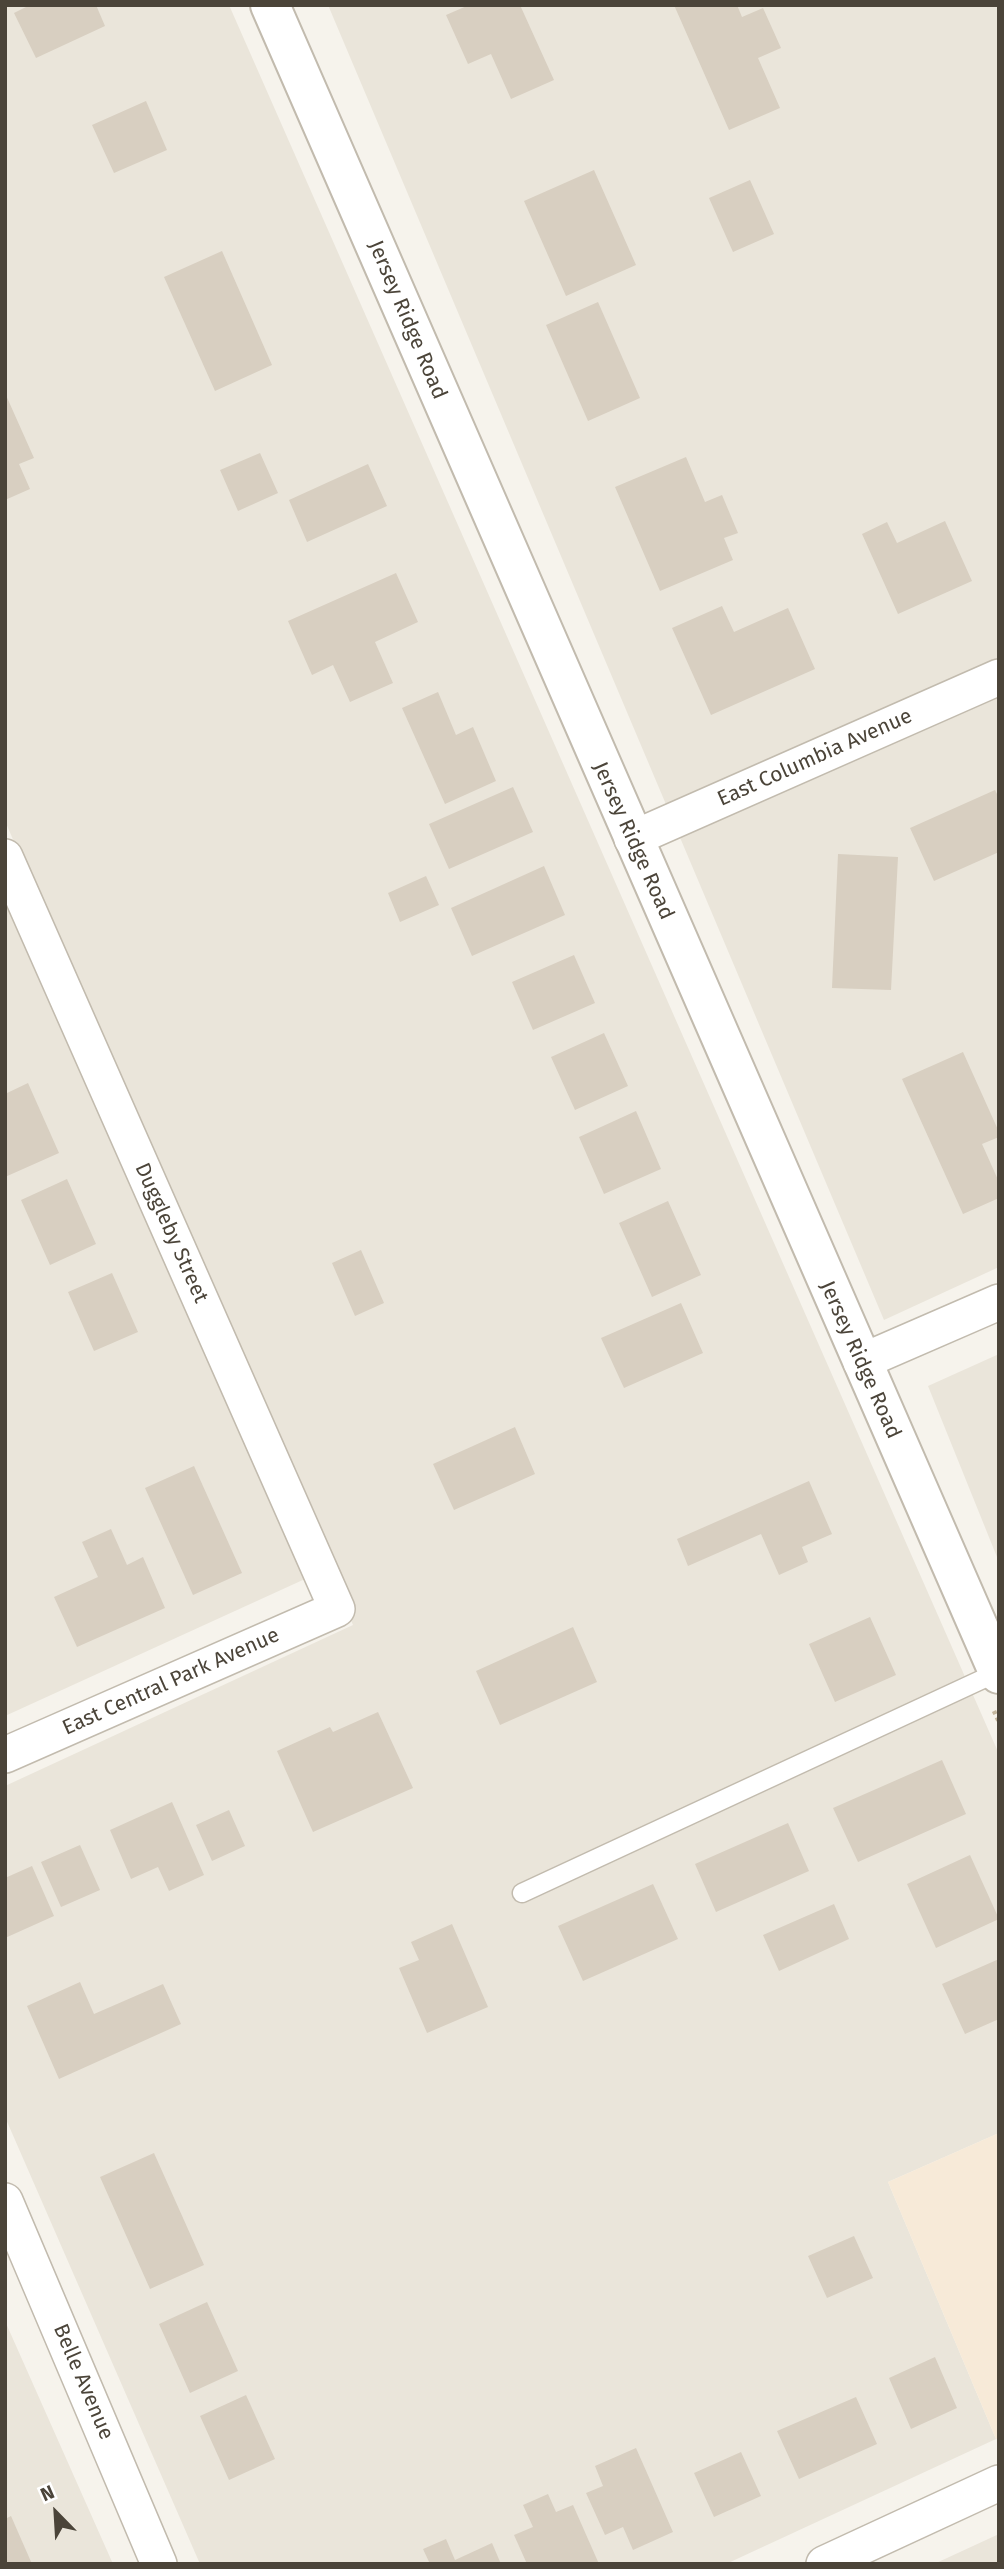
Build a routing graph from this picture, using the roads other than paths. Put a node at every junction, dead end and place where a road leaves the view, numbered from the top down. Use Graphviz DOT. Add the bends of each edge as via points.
graph roads {
  1 [pos="270,5"];
  2 [pos="999,677"];
  3 [pos="632,839"];
  4 [pos="5,857"];
  5 [pos="999,1302"];
  6 [pos="861,1362"];
  7 [pos="337,1609"];
  8 [pos="998,1673"];
  9 [pos="5,1755"];
  10 [pos="522,1893"];
  11 [pos="5,2201"];
  12 [pos="999,2483"];
  13 [pos="159,2564"];
  14 [pos="824,2564"];
  1 -- 3 [label="street, Jersey Ridge Road"];
  2 -- 3 [label="street, East Columbia Avenue"];
  3 -- 6 [label="street, Jersey Ridge Road"];
  4 -- 7 [label="street, Duggleby Street"];
  5 -- 6 [label="street"];
  6 -- 8 [label="street, Jersey Ridge Road"];
  7 -- 9 [label="street, East Central Park Avenue"];
  8 -- 10 [label="lane"];
  11 -- 13 [label="street, Belle Avenue"];
  12 -- 14 [label="street"];
}
